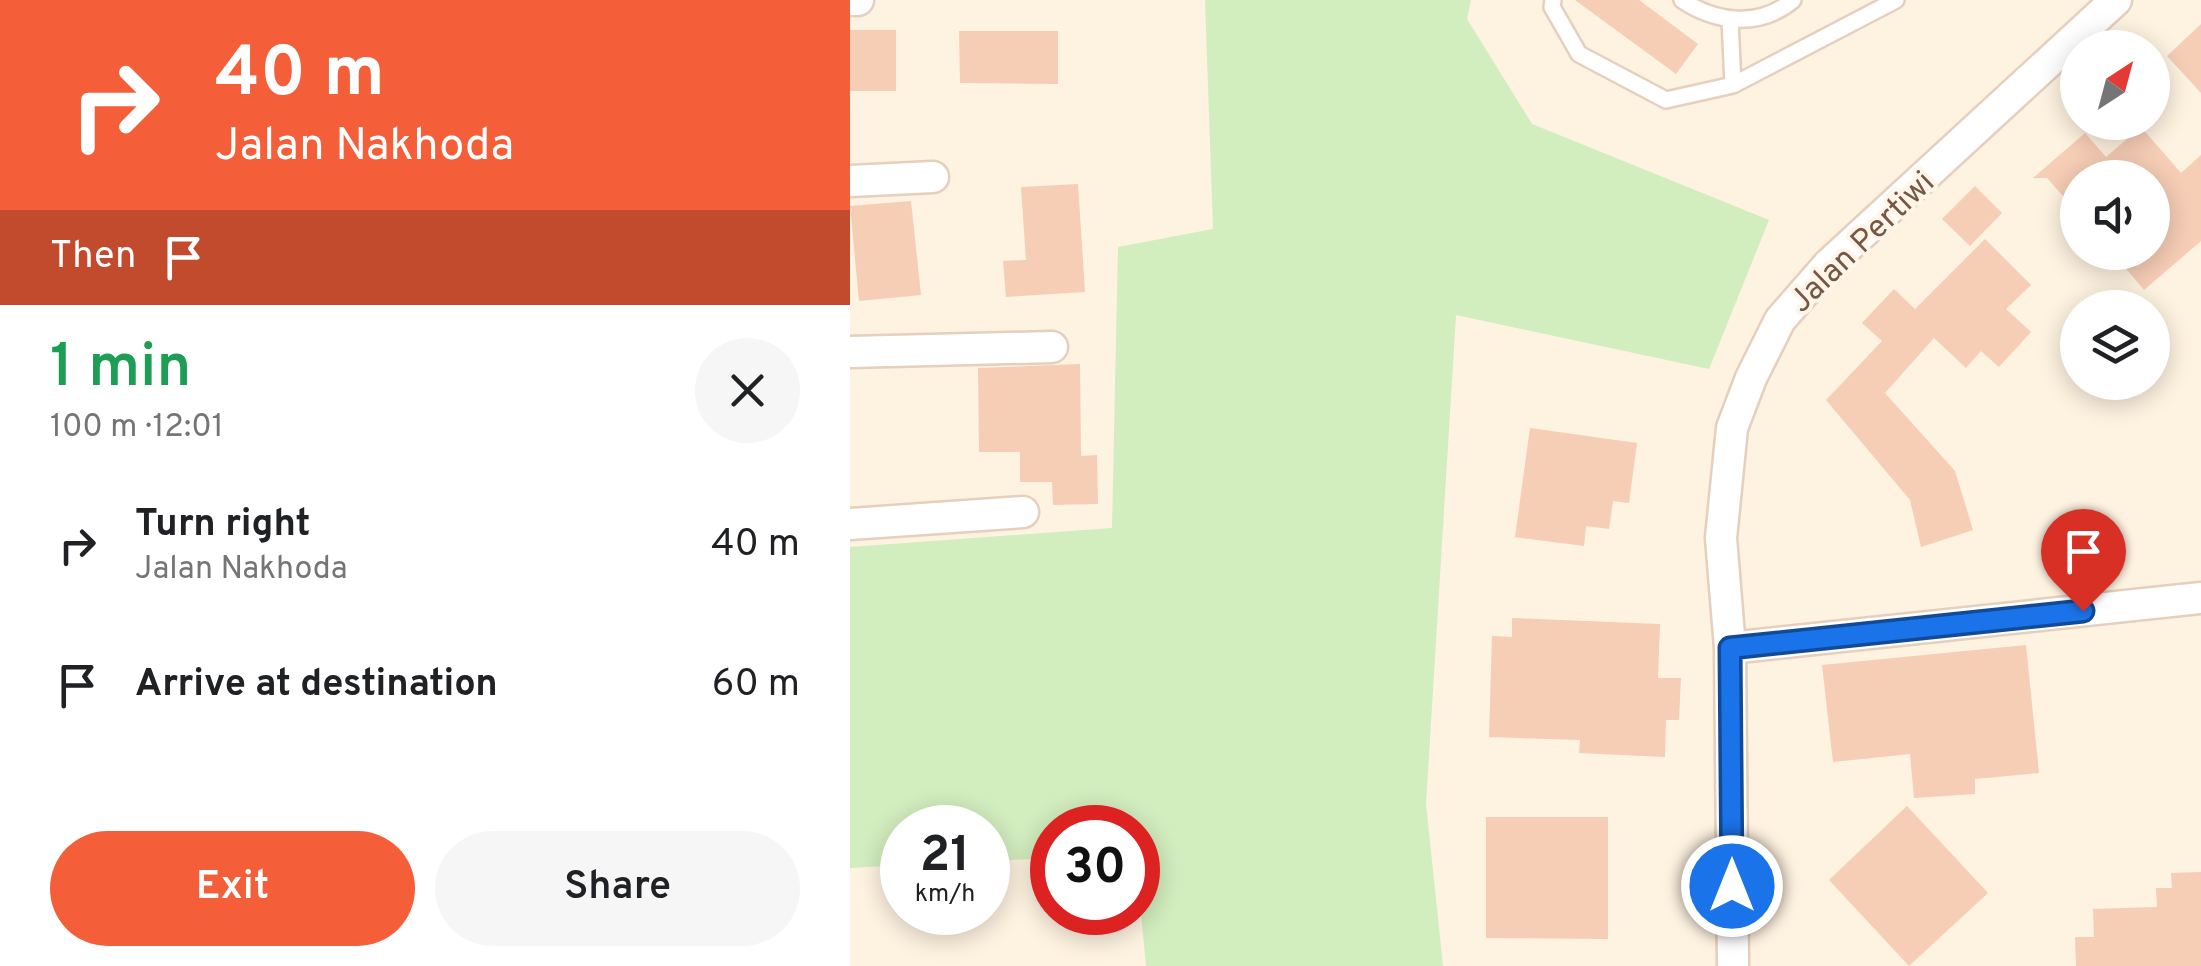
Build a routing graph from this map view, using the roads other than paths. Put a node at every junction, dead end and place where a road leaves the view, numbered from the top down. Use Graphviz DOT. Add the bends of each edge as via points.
graph roads {
  1 [pos="850,0"];
  2 [pos="858,0"];
  3 [pos="1553,0"];
  4 [pos="1682,0"];
  5 [pos="1793,0"];
  6 [pos="1896,0"];
  7 [pos="2116,0"];
  8 [pos="1730,20"];
  9 [pos="1733,85"];
  10 [pos="933,177"];
  11 [pos="850,181"];
  12 [pos="1052,347"];
  13 [pos="850,352"];
  14 [pos="1023,512"];
  15 [pos="850,524"];
  16 [pos="2201,598"];
  17 [pos="1730,648"];
  18 [pos="1732,966"];
  1 -- 2 [label="street"];
  3 -- 9 [label="lane" via="1579,54 1666,100"];
  4 -- 8 [label="lane"];
  5 -- 8 [label="lane" via="1759,18"];
  6 -- 9 [label="lane"];
  7 -- 17 [label="street, Jalan Pertiwi" via="1828,265 1780,320 1732,428 1721,538"];
  8 -- 9 [label="lane"];
  10 -- 11 [label="street"];
  12 -- 13 [label="street"];
  14 -- 15 [label="street"];
  16 -- 17 [label="street"];
  17 -- 18 [label="street, Jalan Pertiwi"];
}
